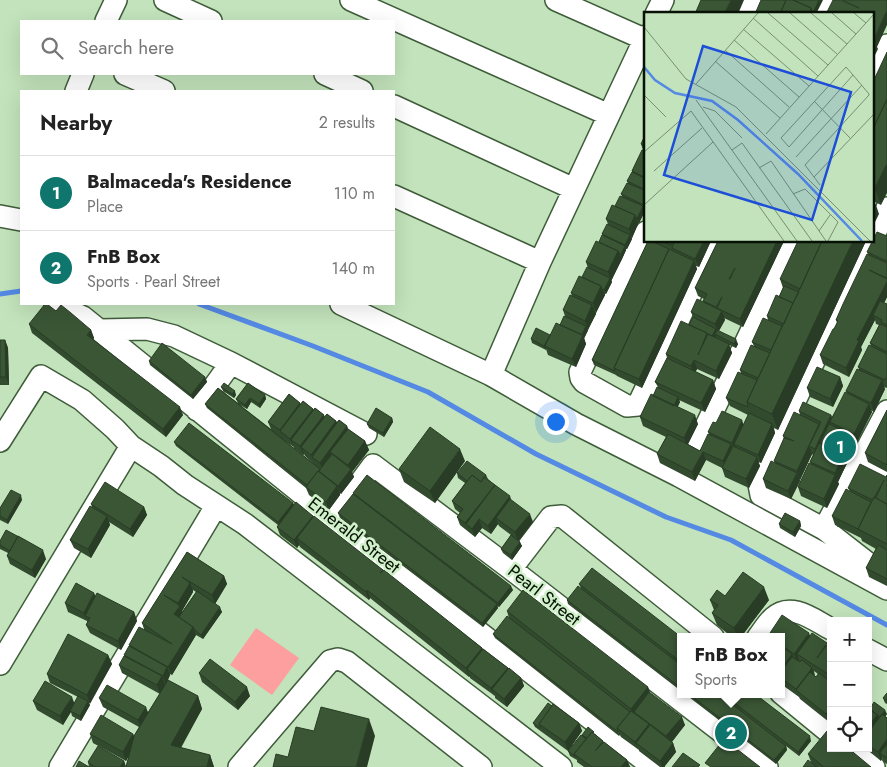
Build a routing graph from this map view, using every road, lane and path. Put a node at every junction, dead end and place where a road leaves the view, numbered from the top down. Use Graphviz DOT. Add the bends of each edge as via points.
graph roads {
  1 [pos="116,0"];
  2 [pos="165,0"];
  3 [pos="351,0"];
  4 [pos="556,0"];
  5 [pos="663,0"];
  6 [pos="752,0"];
  7 [pos="828,0"];
  8 [pos="657,12"];
  9 [pos="747,12"];
  10 [pos="823,12"];
  11 [pos="106,20"];
  12 [pos="209,20"];
  13 [pos="644,38"];
  14 [pos="644,40"];
  15 [pos="887,45"];
  16 [pos="874,72"];
  17 [pos="83,75"];
  18 [pos="127,75"];
  19 [pos="327,75"];
  20 [pos="76,90"];
  21 [pos="162,90"];
  22 [pos="360,90"];
  23 [pos="395,106"];
  24 [pos="609,116"];
  25 [pos="574,189"];
  26 [pos="395,196"];
  27 [pos="883,209"];
  28 [pos="0,216"];
  29 [pos="20,220"];
  30 [pos="874,234"];
  31 [pos="644,236"];
  32 [pos="716,242"];
  33 [pos="794,242"];
  34 [pos="871,242"];
  35 [pos="540,262"];
  36 [pos="57,305"];
  37 [pos="343,305"];
  38 [pos="100,330"];
  39 [pos="232,363"];
  40 [pos="491,375"];
  41 [pos="197,410"];
  42 [pos="887,410"];
  43 [pos="366,434"];
  44 [pos="0,441"];
  45 [pos="131,446"];
  46 [pos="695,450"];
  47 [pos="859,461"];
  48 [pos="887,477"];
  49 [pos="216,506"];
  50 [pos="333,519"];
  51 [pos="824,529"];
  52 [pos="870,564"];
  53 [pos="511,569"];
  54 [pos="887,589"];
  55 [pos="827,627"];
  56 [pos="708,633"];
  57 [pos="761,633"];
  58 [pos="872,652"];
  59 [pos="887,660"];
  60 [pos="0,664"];
  61 [pos="785,695"];
  62 [pos="677,697"];
  63 [pos="678,698"];
  64 [pos="827,731"];
  65 [pos="854,752"];
  66 [pos="477,766"];
  67 [pos="60,767"];
  68 [pos="239,767"];
  69 [pos="561,767"];
  70 [pos="653,767"];
  71 [pos="767,767"];
  72 [pos="874,767"];
  1 -- 11 [label="street"];
  2 -- 12 [label="street"];
  3 -- 24 [label="street"];
  4 -- 13 [label="street"];
  5 -- 8 [label="street"];
  6 -- 9 [label="street"];
  7 -- 10 [label="street"];
  14 -- 24 [label="street"];
  15 -- 16 [label="street"];
  17 -- 20 [label="street"];
  18 -- 21 [label="street"];
  19 -- 22 [label="street"];
  23 -- 25 [label="street"];
  24 -- 25 [label="street"];
  25 -- 35 [label="street"];
  26 -- 35 [label="street"];
  27 -- 30 [label="street"];
  28 -- 29 [label="street"];
  31 -- 32 [label="street" via="580,372 584,382 627,406 638,405"];
  33 -- 46 [label="street"];
  34 -- 51 [label="street" via="758,479 761,495"];
  35 -- 40 [label="street"];
  36 -- 38 [label="street, Emerald Street" via="83,317"];
  37 -- 40 [label="street"];
  38 -- 39 [label="street" via="147,329 174,336"];
  38 -- 41 [label="street, Emerald Street"];
  39 -- 41 [label="street"];
  39 -- 43 [label="street"];
  40 -- 54 [label="street" via="576,424"];
  41 -- 50 [label="street, Emerald Street"];
  42 -- 47 [label="street"];
  44 -- 45 [label="street" via="37,374 82,400"];
  45 -- 49 [label="street"];
  45 -- 60 [label="street"];
  47 -- 48 [label="street"];
  47 -- 51 [label="street"];
  49 -- 67 [label="street"];
  49 -- 69 [label="street" via="324,583"];
  50 -- 53 [label="street, Pearl Street" via="373,465"];
  50 -- 70 [label="street, Emerald Street"];
  51 -- 52 [label="street"];
  53 -- 56 [label="street" via="552,517 562,516"];
  53 -- 62 [label="street, Pearl Street"];
  55 -- 57 [label="street" via="796,610 782,612"];
  58 -- 59 [label="street"];
  61 -- 64 [label="street"];
  63 -- 71 [label="street, Pearl Street"];
  65 -- 72 [label="street"];
  66 -- 68 [label="street" via="347,662 338,659 330,661"];
}
